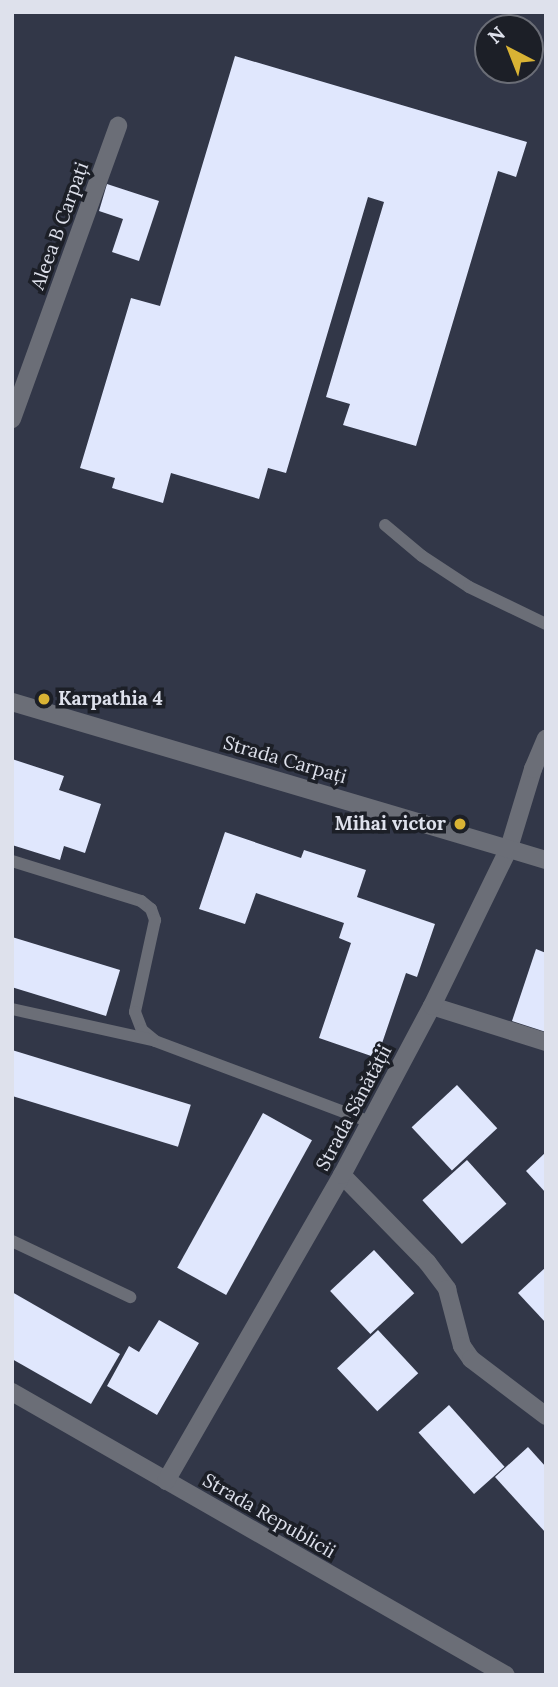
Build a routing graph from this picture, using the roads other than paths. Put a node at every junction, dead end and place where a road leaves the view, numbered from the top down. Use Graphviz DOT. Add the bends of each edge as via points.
graph roads {
  1 [pos="118,126"];
  2 [pos="12,419"];
  3 [pos="385,525"];
  4 [pos="546,624"];
  5 [pos="12,702"];
  6 [pos="546,739"];
  7 [pos="509,848"];
  8 [pos="546,860"];
  9 [pos="12,861"];
  10 [pos="432,1006"];
  11 [pos="12,1009"];
  12 [pos="155,1041"];
  13 [pos="546,1042"];
  14 [pos="371,1122"];
  15 [pos="342,1175"];
  16 [pos="12,1241"];
  17 [pos="130,1297"];
  18 [pos="12,1392"];
  19 [pos="546,1416"];
  20 [pos="166,1482"];
  21 [pos="506,1675"];
  1 -- 2 [label="street, Aleea B Carpați"];
  3 -- 4 [label="lane" via="469,587"];
  5 -- 7 [label="street, Strada Carpați"];
  6 -- 7 [label="street, Strada Sănătății"];
  7 -- 8 [label="street, Strada Carpați"];
  7 -- 10 [label="street, Strada Sănătății"];
  9 -- 12 [label="lane" via="141,901 151,909 155,920 135,1012 142,1030"];
  10 -- 13 [label="street"];
  10 -- 14 [label="street, Strada Sănătății"];
  11 -- 12 [label="lane"];
  12 -- 14 [label="lane"];
  14 -- 15 [label="street, Strada Sănătății"];
  15 -- 19 [label="street" via="427,1262 447,1290 462,1346 471,1359"];
  15 -- 20 [label="street, Strada Sănătății"];
  16 -- 17 [label="lane"];
  18 -- 20 [label="street, Strada Republicii"];
  20 -- 21 [label="street, Strada Republicii"];
}
